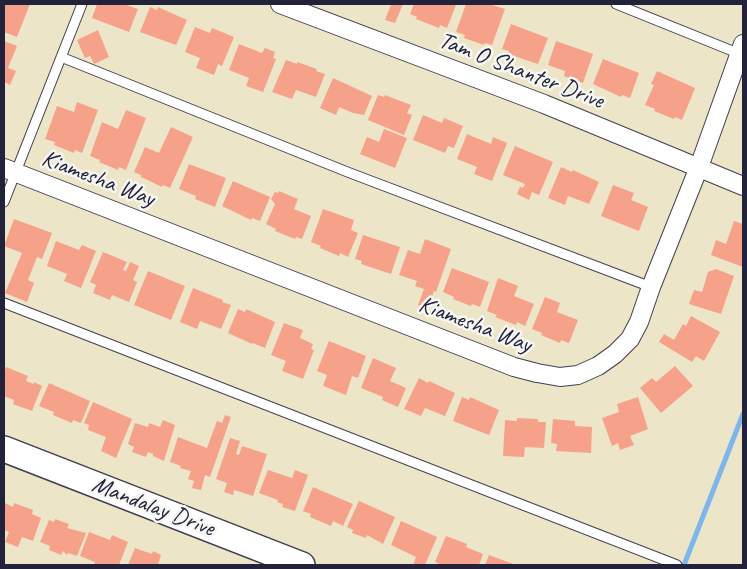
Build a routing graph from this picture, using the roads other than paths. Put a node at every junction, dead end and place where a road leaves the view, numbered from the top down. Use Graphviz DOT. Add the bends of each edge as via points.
graph roads {
  1 [pos="82,4"];
  2 [pos="280,4"];
  3 [pos="616,4"];
  4 [pos="742,49"];
  5 [pos="61,56"];
  6 [pos="699,167"];
  7 [pos="10,170"];
  8 [pos="743,186"];
  9 [pos="4,202"];
  10 [pos="651,287"];
  11 [pos="4,303"];
  12 [pos="4,449"];
  13 [pos="302,565"];
  14 [pos="676,565"];
  1 -- 5 [label="lane"];
  2 -- 6 [label="street, Tam O Shanter Drive" via="544,104"];
  3 -- 4 [label="lane"];
  4 -- 6 [label="street, Kiamesha Way"];
  5 -- 7 [label="lane"];
  5 -- 10 [label="lane" via="350,173"];
  6 -- 8 [label="street, Tam O Shanter Drive"];
  6 -- 10 [label="street, Kiamesha Way"];
  7 -- 9 [label="lane"];
  7 -- 10 [label="street, Kiamesha Way" via="514,367 537,373 560,377 578,375 615,354 630,339"];
  11 -- 14 [label="lane"];
  12 -- 13 [label="street, Mandalay Drive"];
}
